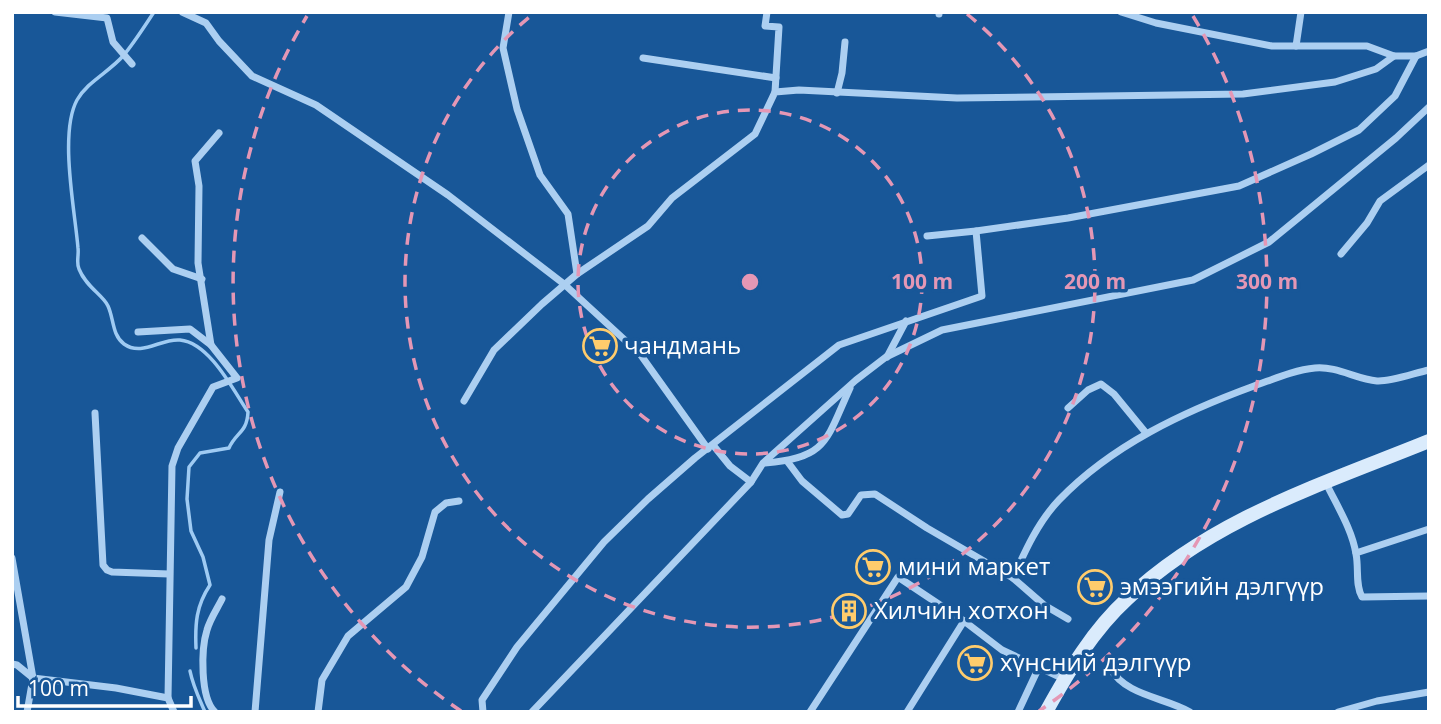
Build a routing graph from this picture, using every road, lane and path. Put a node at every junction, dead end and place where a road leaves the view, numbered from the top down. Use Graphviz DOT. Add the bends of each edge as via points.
graph roads {
  1 [pos="55,12"];
  2 [pos="182,12"];
  3 [pos="509,12"];
  4 [pos="767,12"];
  5 [pos="1121,12"];
  6 [pos="1301,12"];
  7 [pos="845,42"];
  8 [pos="1296,46"];
  9 [pos="1429,51"];
  10 [pos="1394,56"];
  11 [pos="1416,56"];
  12 [pos="643,58"];
  13 [pos="130,62"];
  14 [pos="776,78"];
  15 [pos="775,92"];
  16 [pos="836,93"];
  17 [pos="1429,107"];
  18 [pos="219,133"];
  19 [pos="1429,165"];
  20 [pos="976,231"];
  21 [pos="927,236"];
  22 [pos="142,238"];
  23 [pos="1341,254"];
  24 [pos="577,274"];
  25 [pos="202,279"];
  26 [pos="564,284"];
  27 [pos="906,321"];
  28 [pos="138,332"];
  29 [pos="211,345"];
  30 [pos="886,357"];
  31 [pos="1429,370"];
  32 [pos="852,385"];
  33 [pos="464,401"];
  34 [pos="1069,408"];
  35 [pos="95,413"];
  36 [pos="1146,433"];
  37 [pos="1429,441"];
  38 [pos="710,447"];
  39 [pos="787,461"];
  40 [pos="763,463"];
  41 [pos="751,482"];
  42 [pos="1326,483"];
  43 [pos="280,492"];
  44 [pos="459,501"];
  45 [pos="1429,529"];
  46 [pos="1356,553"];
  47 [pos="12,558"];
  48 [pos="169,574"];
  49 [pos="1013,578"];
  50 [pos="1429,596"];
  51 [pos="222,599"];
  52 [pos="22,612"];
  53 [pos="12,615"];
  54 [pos="1068,619"];
  55 [pos="964,621"];
  56 [pos="12,664"];
  57 [pos="1040,667"];
  58 [pos="1110,668"];
  59 [pos="33,678"];
  60 [pos="1064,679"];
  61 [pos="1429,692"];
  62 [pos="168,698"];
  63 [pos="27,711"];
  64 [pos="17,712"];
  65 [pos="174,712"];
  66 [pos="215,712"];
  67 [pos="255,712"];
  68 [pos="318,712"];
  69 [pos="484,712"];
  70 [pos="532,712"];
  71 [pos="810,712"];
  72 [pos="907,712"];
  73 [pos="1018,712"];
  74 [pos="1046,712"];
  75 [pos="1190,712"];
  76 [pos="1338,712"];
  1 -- 13 [label="street" via="107,18 113,41"];
  2 -- 26 [label="street" via="206,23 252,76 316,105 447,195"];
  3 -- 24 [label="street" via="503,48 517,109 540,175 568,214"];
  4 -- 14 [label="street" via="765,26 779,27"];
  5 -- 8 [label="street" via="1272,46"];
  6 -- 8 [label="street"];
  7 -- 16 [label="street"];
  8 -- 10 [label="street" via="1367,46"];
  9 -- 11 [label="street"];
  10 -- 11 [label="street"];
  10 -- 16 [label="street" via="1376,69 1335,82 1243,94 957,97"];
  11 -- 20 [label="street" via="1395,96 1359,130 1239,186"];
  12 -- 14 [label="street"];
  14 -- 15 [label="street"];
  15 -- 16 [label="street"];
  15 -- 24 [label="street" via="755,134 672,198 648,226"];
  17 -- 30 [label="street" via="1269,242 1194,280 942,330"];
  18 -- 25 [label="street" via="195,161"];
  19 -- 23 [label="street" via="1380,201"];
  20 -- 21 [label="street"];
  20 -- 27 [label="street" via="982,296"];
  22 -- 25 [label="street" via="173,270"];
  24 -- 26 [label="street"];
  25 -- 29 [label="street"];
  26 -- 33 [label="street" via="494,350"];
  26 -- 38 [label="street" via="640,354"];
  27 -- 30 [label="street"];
  27 -- 38 [label="street" via="839,345"];
  28 -- 29 [label="street" via="190,330"];
  29 -- 48 [label="street" via="237,378 213,387 178,448 172,466"];
  30 -- 32 [label="street"];
  31 -- 36 [label="street" via="1378,381 1317,368 1288,373 1204,404"];
  32 -- 39 [label="street" via="826,441 810,454"];
  32 -- 40 [label="street"];
  34 -- 36 [label="street" via="1101,384"];
  35 -- 48 [label="street" via="103,565 112,572"];
  36 -- 49 [label="street" via="1057,502 1032,538"];
  37 -- 42 [label="main road"];
  38 -- 41 [label="street"];
  38 -- 69 [label="street" via="604,542 517,647 482,701"];
  39 -- 40 [label="street"];
  39 -- 49 [label="street" via="802,481 842,514 848,514 861,495 875,494"];
  40 -- 41 [label="street"];
  41 -- 70 [label="street"];
  42 -- 46 [label="street"];
  42 -- 60 [label="main road" via="1247,516 1180,555 1125,600"];
  43 -- 67 [label="street" via="269,540"];
  44 -- 68 [label="street" via="446,503 435,512 422,557 406,587 348,636 322,680"];
  45 -- 46 [label="street"];
  46 -- 50 [label="street" via="1362,597"];
  47 -- 52 [label="street"];
  48 -- 62 [label="street"];
  49 -- 54 [label="street"];
  51 -- 66 [label="street" via="207,631 202,671 209,706"];
  52 -- 53 [label="street"];
  52 -- 59 [label="street"];
  55 -- 57 [label="street" via="1002,650"];
  55 -- 71 [label="street" via="898,577"];
  55 -- 72 [label="street"];
  56 -- 59 [label="street"];
  57 -- 60 [label="street"];
  57 -- 73 [label="street"];
  58 -- 75 [label="street" via="1132,690"];
  59 -- 62 [label="street"];
  59 -- 63 [label="street"];
  60 -- 74 [label="main road"];
  61 -- 76 [label="street"];
  62 -- 65 [label="street"];
  63 -- 64 [label="street"];
}
